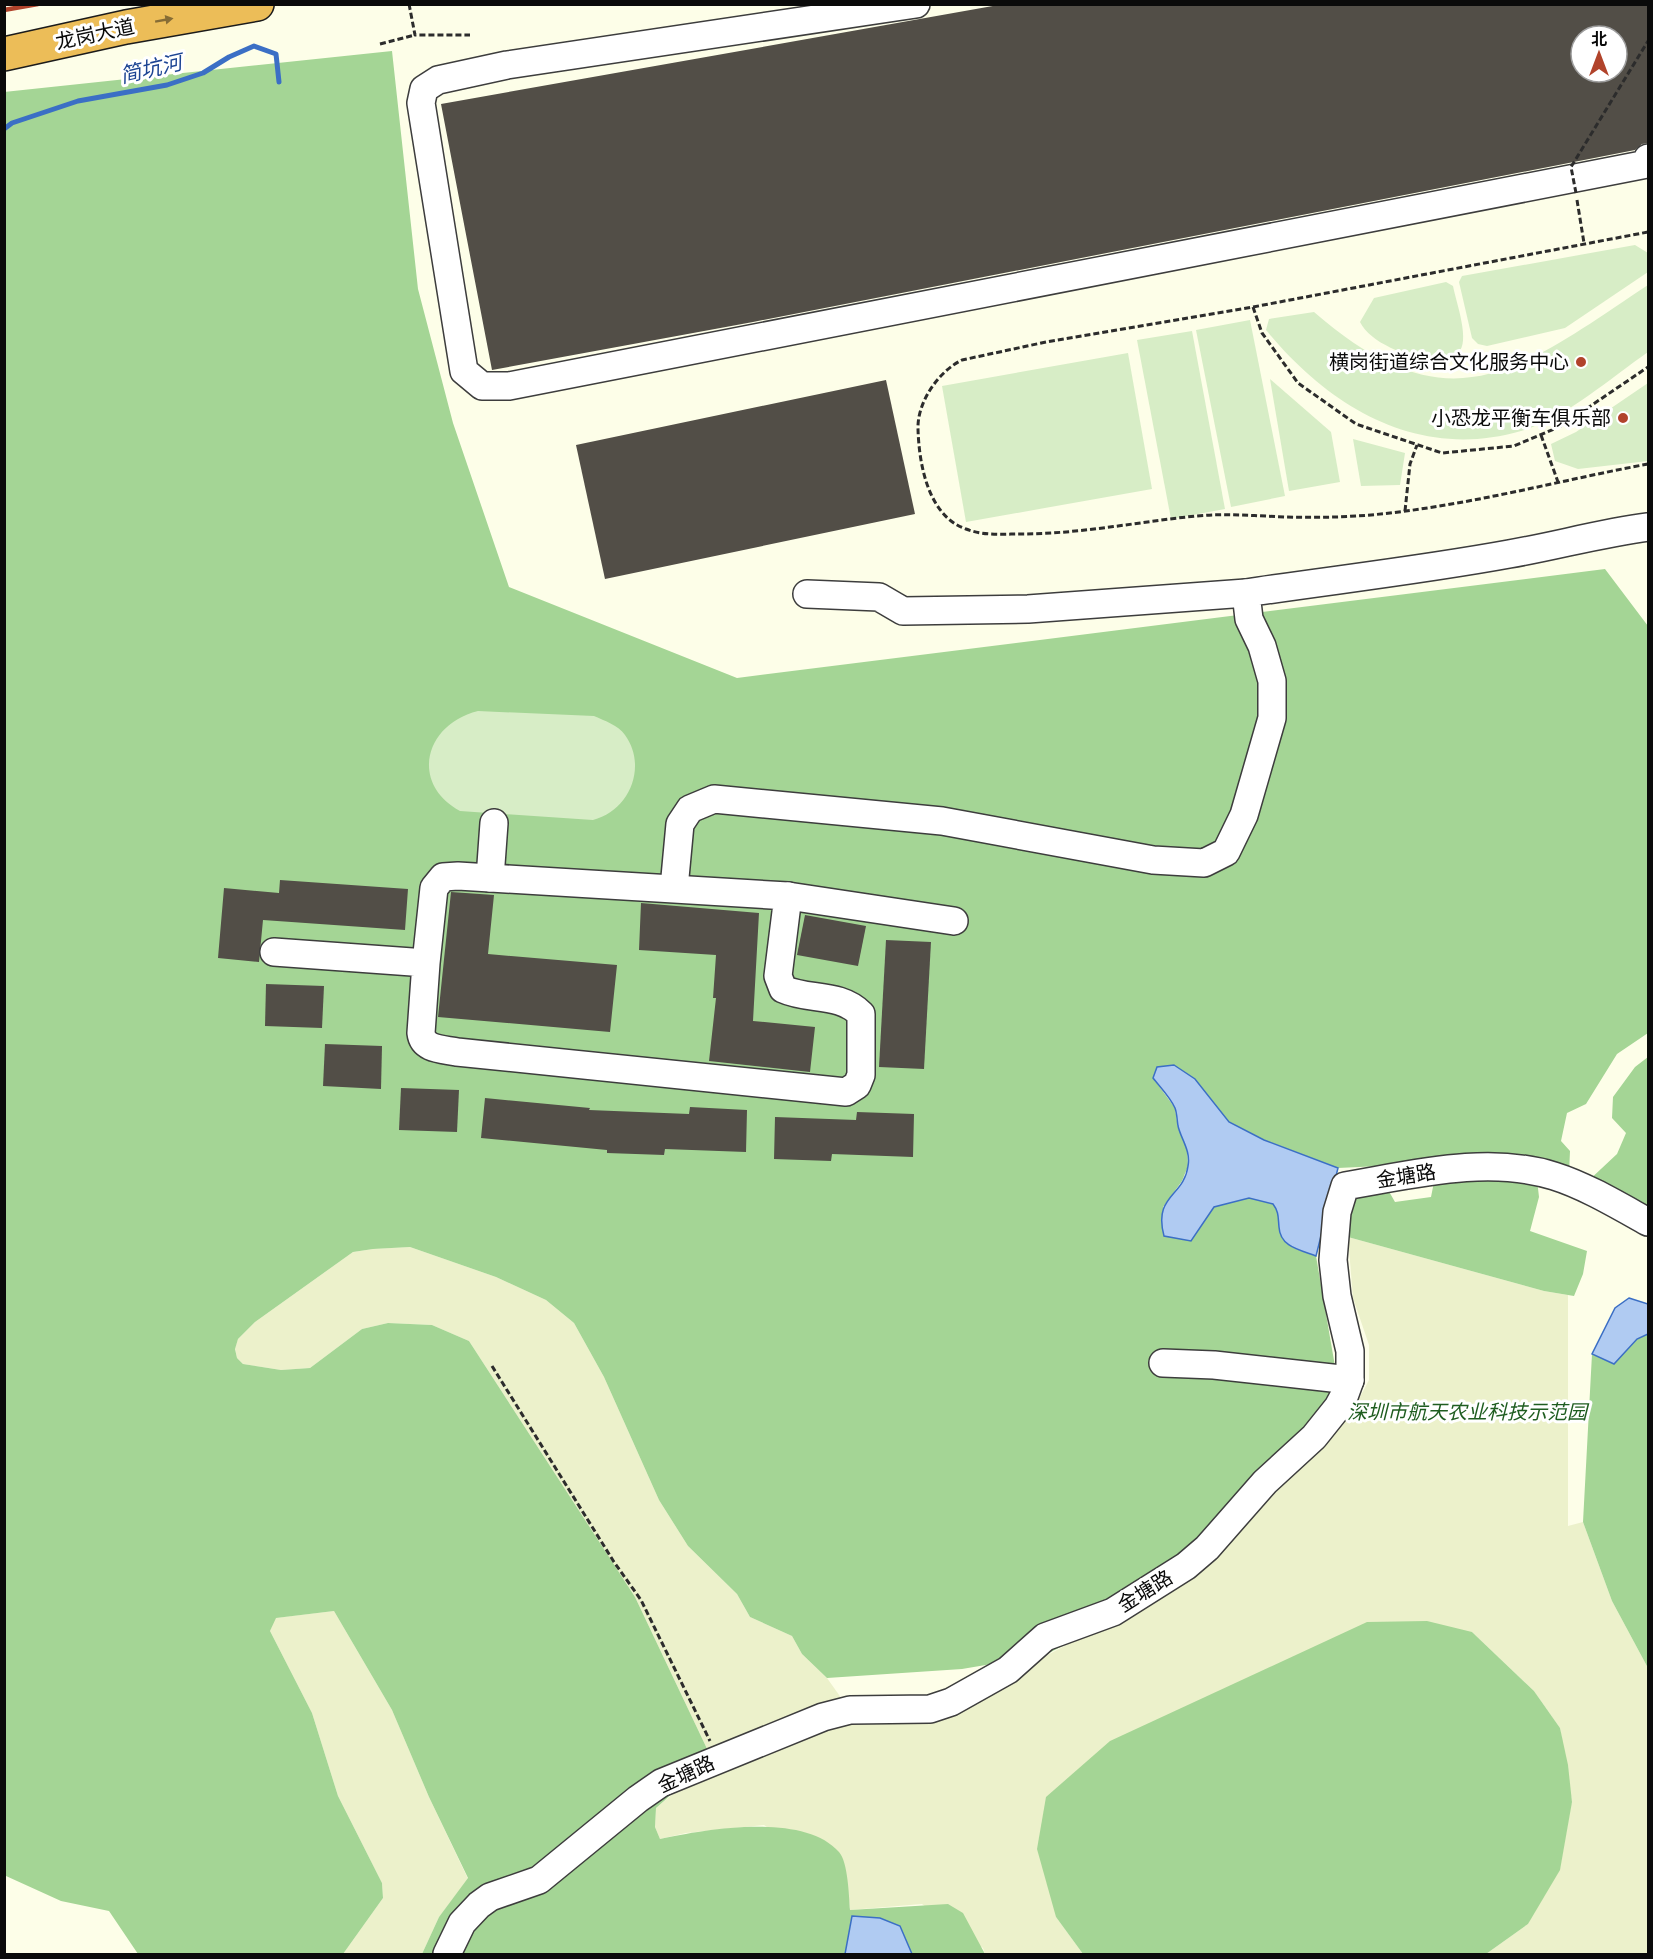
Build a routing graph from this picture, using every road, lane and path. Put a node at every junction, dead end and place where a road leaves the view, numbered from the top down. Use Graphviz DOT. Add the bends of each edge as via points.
graph roads {
  1 [pos="257,4"];
  2 [pos="409,4"];
  3 [pos="916,4"];
  4 [pos="415,35"];
  5 [pos="470,35"];
  6 [pos="1648,41"];
  7 [pos="380,44"];
  8 [pos="4,54"];
  9 [pos="1648,162"];
  10 [pos="1648,232"];
  11 [pos="1584,243"];
  12 [pos="1253,307"];
  13 [pos="1648,367"];
  14 [pos="1541,435"];
  15 [pos="1417,444"];
  16 [pos="1648,464"];
  17 [pos="1558,482"];
  18 [pos="1405,511"];
  19 [pos="1648,527"];
  20 [pos="1246,593"];
  21 [pos="807,594"];
  22 [pos="494,823"];
  23 [pos="490,878"];
  24 [pos="674,888"];
  25 [pos="788,896"];
  26 [pos="954,921"];
  27 [pos="274,952"];
  28 [pos="426,963"];
  29 [pos="1648,1222"];
  30 [pos="1163,1363"];
  31 [pos="492,1366"];
  32 [pos="1350,1380"];
  33 [pos="719,1758"];
  34 [pos="447,1954"];
  8 -- 1 [label="highway, 龙岗大道, one-way"];
  2 -- 4 [label="path"];
  3 -- 9 [label="street" via="507,65 438,80 424,89 421,103 464,371 482,386 509,386"];
  4 -- 5 [label="path"];
  4 -- 7 [label="path"];
  6 -- 11 [label="path, bridge" via="1571,167"];
  10 -- 11 [label="path"];
  11 -- 12 [label="path"];
  12 -- 15 [label="path" via="1262,333 1298,383 1356,424"];
  12 -- 18 [label="path" via="1046,342 949,366 936,380 918,426 922,463 931,494 943,512 965,529 991,535 1047,534 1222,514 1320,517"];
  13 -- 14 [label="path" via="1561,426"];
  14 -- 15 [label="path" via="1514,446 1442,453"];
  14 -- 17 [label="path"];
  15 -- 18 [label="path" via="1410,464"];
  16 -- 17 [label="path"];
  17 -- 18 [label="path" via="1480,500"];
  19 -- 20 [label="street" via="1430,568"];
  20 -- 21 [label="street" via="1028,609 903,611 879,597"];
  20 -- 24 [label="street" via="1248,619 1262,646 1272,681 1272,718 1244,815 1226,852 1204,862 1153,860 942,821 714,799 690,808 680,824"];
  22 -- 23 [label="street"];
  23 -- 24 [label="street"];
  23 -- 28 [label="street" via="443,878 434,888"];
  24 -- 25 [label="street"];
  25 -- 26 [label="street"];
  25 -- 28 [label="street" via="778,976 783,988 794,994 836,999 861,1014 861,1075 858,1085 846,1092 427,1046 421,1033"];
  27 -- 28 [label="street"];
  29 -- 32 [label="street, 金塘路" via="1554,1176 1521,1170 1348,1176 1337,1212 1333,1260 1350,1352"];
  30 -- 32 [label="street"];
  31 -- 33 [label="path" via="641,1600"];
  32 -- 33 [label="street, 金塘路" via="1328,1420 1265,1482 1208,1548 1113,1612 1045,1637 1008,1670 940,1706 918,1710 850,1710"];
  33 -- 34 [label="street, 金塘路" via="649,1791 539,1880 490,1897 462,1923"];
}
